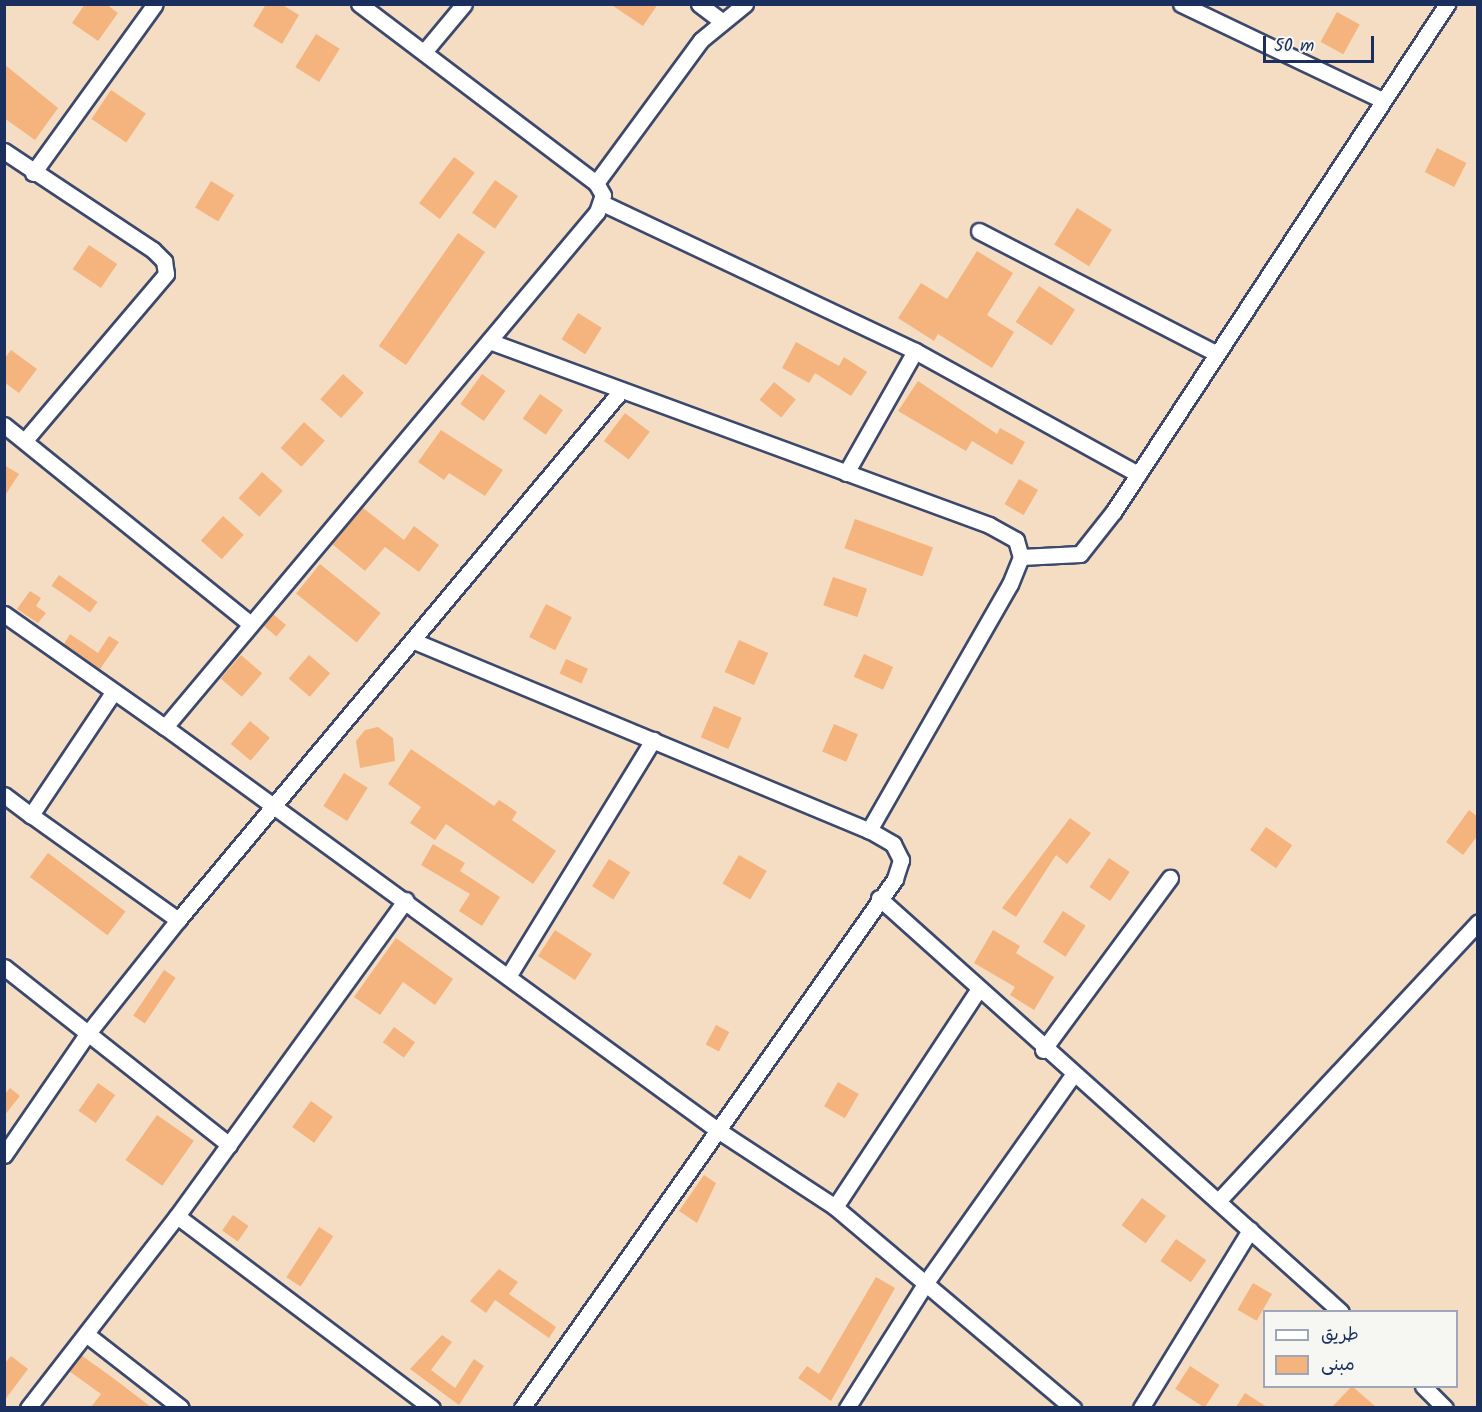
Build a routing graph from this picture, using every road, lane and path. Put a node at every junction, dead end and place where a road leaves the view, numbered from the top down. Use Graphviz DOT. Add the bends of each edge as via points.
graph roads {
  1 [pos="155,4"];
  2 [pos="359,4"];
  3 [pos="464,4"];
  4 [pos="699,4"];
  5 [pos="745,4"];
  6 [pos="1180,4"];
  7 [pos="1447,4"];
  8 [pos="720,20"];
  9 [pos="424,52"];
  10 [pos="1382,100"];
  11 [pos="4,150"];
  12 [pos="33,173"];
  13 [pos="596,183"];
  14 [pos="602,203"];
  15 [pos="979,231"];
  16 [pos="489,341"];
  17 [pos="915,351"];
  18 [pos="1215,353"];
  19 [pos="620,392"];
  20 [pos="4,425"];
  21 [pos="24,440"];
  22 [pos="846,473"];
  23 [pos="1138,474"];
  24 [pos="1021,558"];
  25 [pos="4,614"];
  26 [pos="251,624"];
  27 [pos="414,640"];
  28 [pos="112,694"];
  29 [pos="165,727"];
  30 [pos="653,740"];
  31 [pos="4,795"];
  32 [pos="278,806"];
  33 [pos="31,815"];
  34 [pos="870,830"];
  35 [pos="1170,878"];
  36 [pos="879,898"];
  37 [pos="406,900"];
  38 [pos="178,920"];
  39 [pos="1478,922"];
  40 [pos="4,967"];
  41 [pos="509,975"];
  42 [pos="978,990"];
  43 [pos="88,1034"];
  44 [pos="1044,1050"];
  45 [pos="1072,1076"];
  46 [pos="716,1129"];
  47 [pos="229,1144"];
  48 [pos="4,1155"];
  49 [pos="1221,1198"];
  50 [pos="835,1207"];
  51 [pos="177,1216"];
  52 [pos="1250,1230"];
  53 [pos="927,1281"];
  54 [pos="1340,1310"];
  55 [pos="86,1335"];
  56 [pos="1425,1388"];
  57 [pos="28,1407"];
  58 [pos="180,1407"];
  59 [pos="432,1407"];
  60 [pos="522,1407"];
  61 [pos="847,1407"];
  62 [pos="1073,1407"];
  63 [pos="1141,1407"];
  64 [pos="1445,1407"];
  1 -- 12 [label="street"];
  2 -- 9 [label="street"];
  3 -- 9 [label="street"];
  4 -- 8 [label="street"];
  5 -- 8 [label="street"];
  6 -- 10 [label="street"];
  7 -- 10 [label="street"];
  8 -- 13 [label="street" via="674,73 648,118"];
  9 -- 13 [label="street"];
  10 -- 18 [label="street"];
  11 -- 12 [label="street"];
  12 -- 21 [label="street" via="153,250 164,261 166,274"];
  13 -- 14 [label="street"];
  14 -- 16 [label="street"];
  14 -- 17 [label="street"];
  15 -- 18 [label="street"];
  16 -- 19 [label="street"];
  16 -- 26 [label="street"];
  17 -- 22 [label="street"];
  17 -- 23 [label="street"];
  18 -- 23 [label="street"];
  19 -- 22 [label="street"];
  19 -- 27 [label="street"];
  20 -- 21 [label="street"];
  21 -- 26 [label="street"];
  22 -- 24 [label="street" via="989,525 1016,540"];
  23 -- 24 [label="street" via="1080,554"];
  24 -- 34 [label="street"];
  25 -- 28 [label="street"];
  26 -- 29 [label="street"];
  27 -- 30 [label="street"];
  27 -- 32 [label="street"];
  28 -- 29 [label="street"];
  28 -- 33 [label="street"];
  29 -- 32 [label="street"];
  30 -- 34 [label="street"];
  30 -- 41 [label="street"];
  31 -- 33 [label="street"];
  32 -- 37 [label="street"];
  32 -- 38 [label="street"];
  33 -- 38 [label="street"];
  34 -- 36 [label="street" via="893,844 901,860 895,879"];
  35 -- 44 [label="street"];
  36 -- 42 [label="street"];
  36 -- 46 [label="street"];
  37 -- 41 [label="street"];
  37 -- 47 [label="street"];
  38 -- 43 [label="street"];
  39 -- 49 [label="street"];
  40 -- 43 [label="street"];
  41 -- 46 [label="street"];
  42 -- 44 [label="street"];
  42 -- 50 [label="street"];
  43 -- 47 [label="street"];
  43 -- 48 [label="street"];
  44 -- 45 [label="street"];
  45 -- 49 [label="street"];
  45 -- 53 [label="street"];
  46 -- 50 [label="street"];
  46 -- 60 [label="street"];
  47 -- 51 [label="street"];
  49 -- 52 [label="street"];
  50 -- 53 [label="street"];
  51 -- 55 [label="street"];
  51 -- 59 [label="street"];
  52 -- 54 [label="street"];
  52 -- 63 [label="street"];
  53 -- 61 [label="street"];
  53 -- 62 [label="street"];
  55 -- 57 [label="street"];
  55 -- 58 [label="street"];
  56 -- 64 [label="street"];
}
